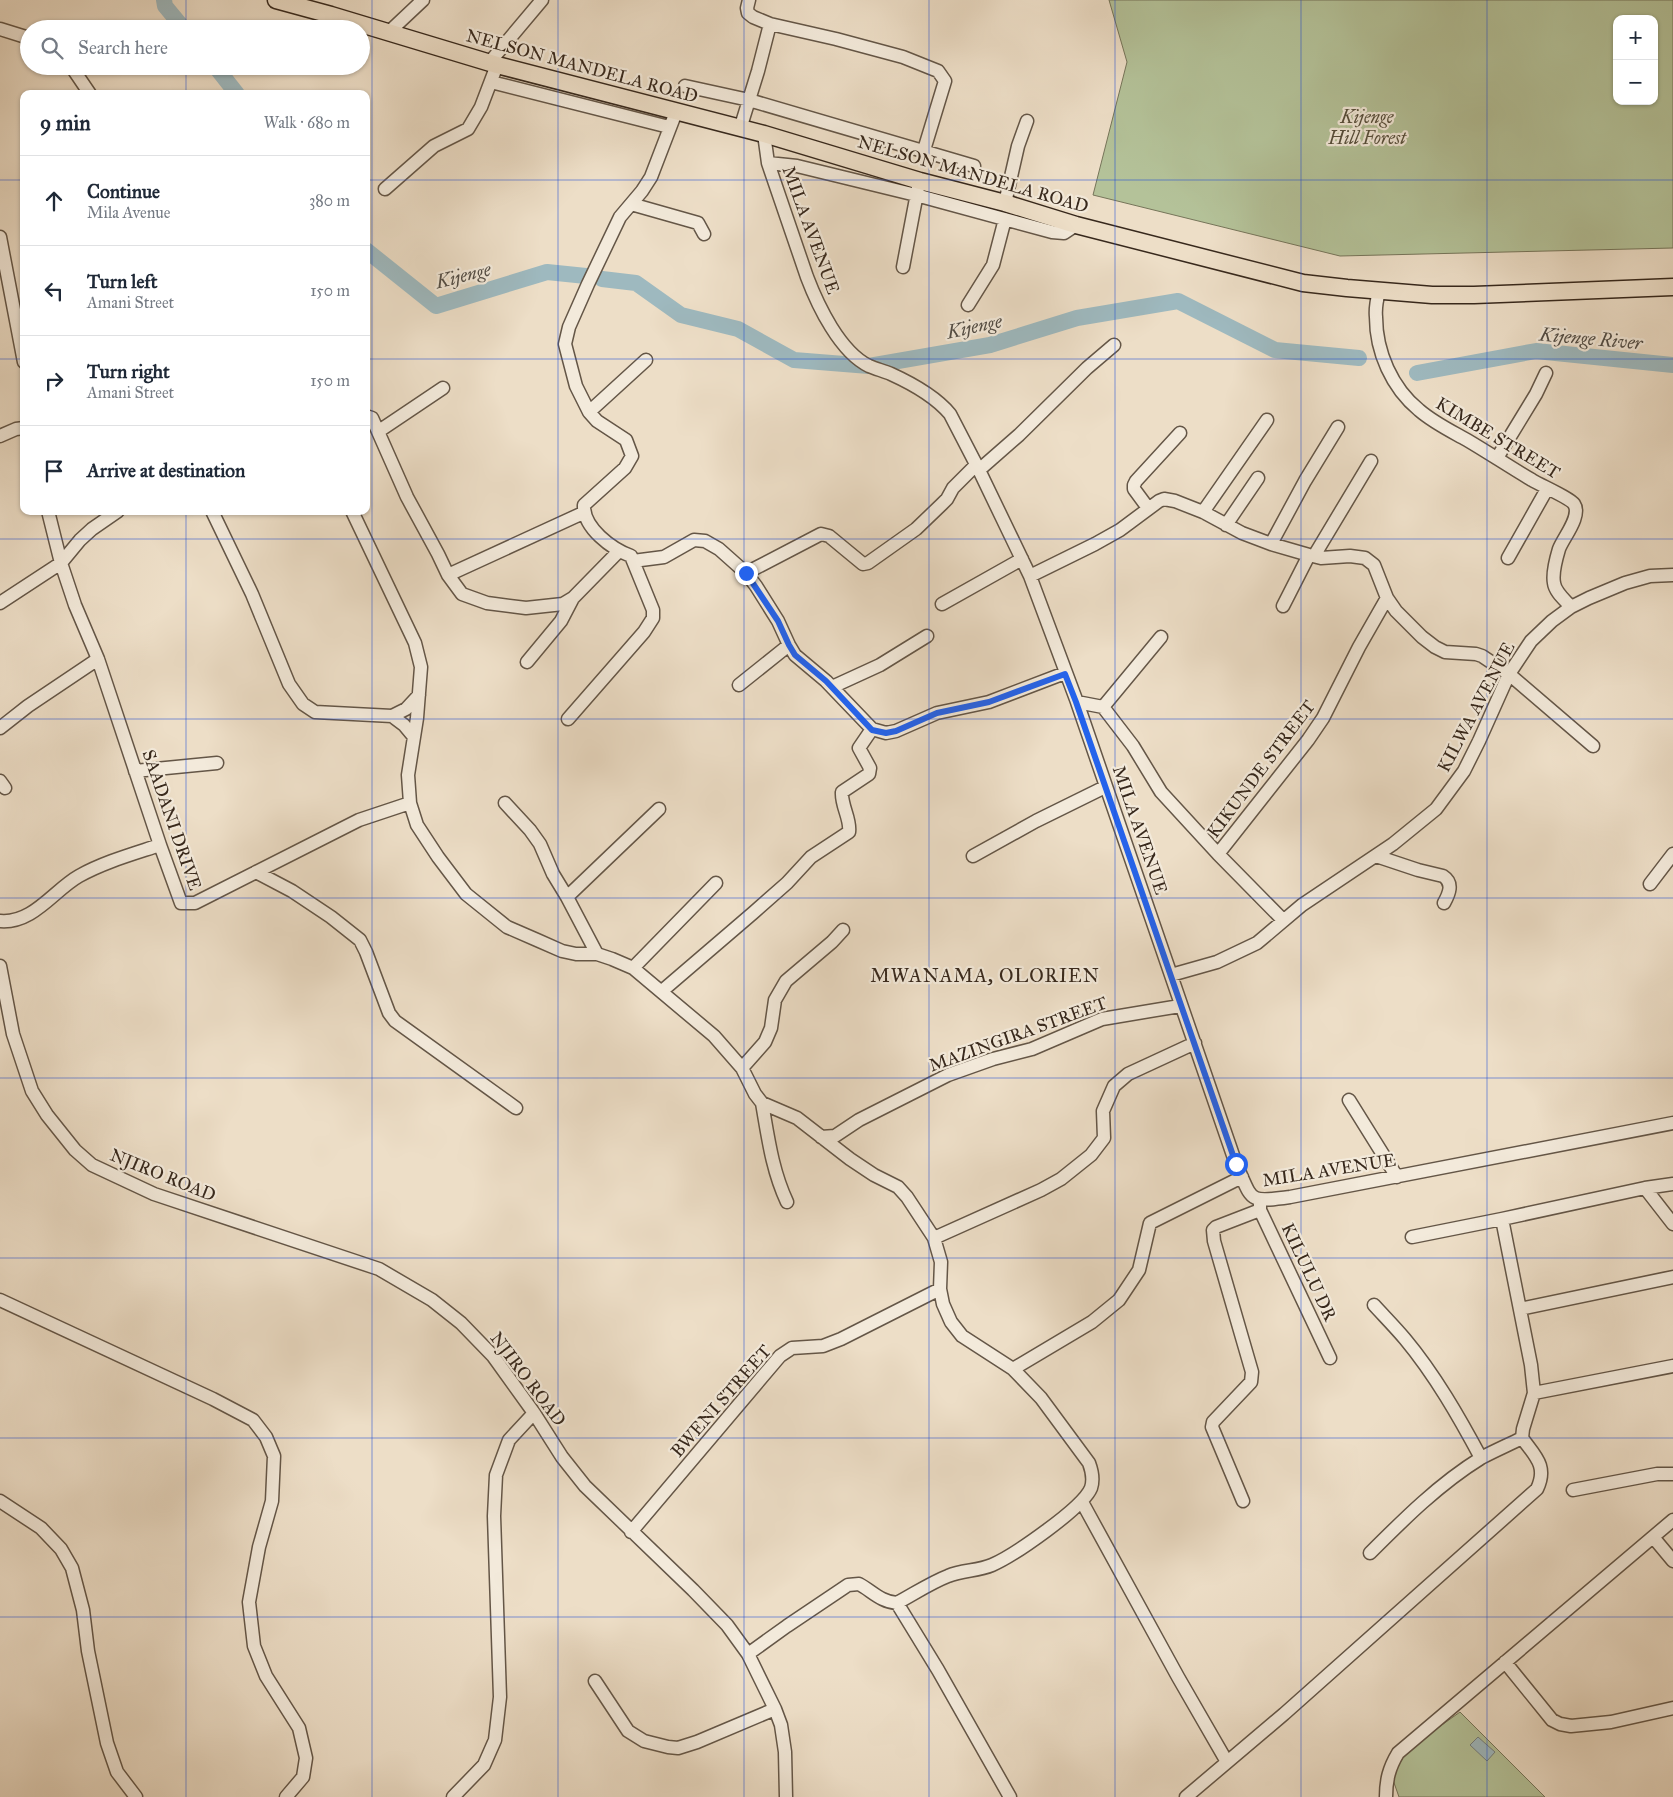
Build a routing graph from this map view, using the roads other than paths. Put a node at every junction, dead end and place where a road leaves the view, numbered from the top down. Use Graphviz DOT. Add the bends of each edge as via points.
graph roads {
  1 [pos="276,0"];
  2 [pos="423,0"];
  3 [pos="542,0"];
  4 [pos="749,0"];
  5 [pos="347,20"];
  6 [pos="770,24"];
  7 [pos="370,27"];
  8 [pos="0,29"];
  9 [pos="389,32"];
  10 [pos="20,35"];
  11 [pos="493,64"];
  12 [pos="77,75"];
  13 [pos="490,82"];
  14 [pos="685,86"];
  15 [pos="87,90"];
  16 [pos="749,100"];
  17 [pos="676,112"];
  18 [pos="1027,121"];
  19 [pos="669,127"];
  20 [pos="740,129"];
  21 [pos="764,134"];
  22 [pos="924,150"];
  23 [pos="768,163"];
  24 [pos="974,166"];
  25 [pos="918,188"];
  26 [pos="385,189"];
  27 [pos="1005,202"];
  28 [pos="631,204"];
  29 [pos="1005,219"];
  30 [pos="1076,225"];
  31 [pos="704,234"];
  32 [pos="0,237"];
  33 [pos="903,267"];
  34 [pos="1673,287"];
  35 [pos="1378,291"];
  36 [pos="968,305"];
  37 [pos="20,341"];
  38 [pos="1114,345"];
  39 [pos="646,360"];
  40 [pos="1546,373"];
  41 [pos="443,388"];
  42 [pos="589,412"];
  43 [pos="370,417"];
  44 [pos="1267,420"];
  45 [pos="1338,427"];
  46 [pos="20,428"];
  47 [pos="379,431"];
  48 [pos="1180,433"];
  49 [pos="0,436"];
  50 [pos="1497,458"];
  51 [pos="1371,461"];
  52 [pos="978,467"];
  53 [pos="1258,478"];
  54 [pos="1547,489"];
  55 [pos="1148,508"];
  56 [pos="1203,512"];
  57 [pos="584,513"];
  58 [pos="49,515"];
  59 [pos="112,515"];
  60 [pos="214,515"];
  61 [pos="354,515"];
  62 [pos="1226,526"];
  63 [pos="1271,544"];
  64 [pos="619,551"];
  65 [pos="1312,556"];
  66 [pos="1508,558"];
  67 [pos="1022,559"];
  68 [pos="634,561"];
  69 [pos="61,563"];
  70 [pos="746,573"];
  71 [pos="448,575"];
  72 [pos="1673,575"];
  73 [pos="1030,576"];
  74 [pos="573,598"];
  75 [pos="1387,598"];
  76 [pos="0,603"];
  77 [pos="942,604"];
  78 [pos="1283,606"];
  79 [pos="1571,607"];
  80 [pos="927,636"];
  81 [pos="1161,637"];
  82 [pos="789,645"];
  83 [pos="98,658"];
  84 [pos="527,662"];
  85 [pos="1065,674"];
  86 [pos="1509,674"];
  87 [pos="739,685"];
  88 [pos="832,687"];
  89 [pos="419,695"];
  90 [pos="1076,702"];
  91 [pos="1103,707"];
  92 [pos="392,716"];
  93 [pos="568,719"];
  94 [pos="0,728"];
  95 [pos="872,730"];
  96 [pos="414,737"];
  97 [pos="1593,746"];
  98 [pos="217,763"];
  99 [pos="135,771"];
  100 [pos="1106,787"];
  101 [pos="410,803"];
  102 [pos="505,803"];
  103 [pos="659,809"];
  104 [pos="160,845"];
  105 [pos="1218,854"];
  106 [pos="1673,854"];
  107 [pos="973,856"];
  108 [pos="1376,856"];
  109 [pos="256,872"];
  110 [pos="716,883"];
  111 [pos="1650,884"];
  112 [pos="567,897"];
  113 [pos="1444,903"];
  114 [pos="1283,920"];
  115 [pos="0,921"];
  116 [pos="843,930"];
  117 [pos="597,954"];
  118 [pos="0,966"];
  119 [pos="633,968"];
  120 [pos="1170,975"];
  121 [pos="662,991"];
  122 [pos="1180,1006"];
  123 [pos="1195,1044"];
  124 [pos="742,1068"];
  125 [pos="1349,1100"];
  126 [pos="762,1103"];
  127 [pos="516,1108"];
  128 [pos="1673,1123"];
  129 [pos="821,1138"];
  130 [pos="1242,1176"];
  131 [pos="1397,1177"];
  132 [pos="1673,1184"];
  133 [pos="1645,1188"];
  134 [pos="787,1202"];
  135 [pos="1260,1205"];
  136 [pos="1502,1220"];
  137 [pos="1673,1224"];
  138 [pos="1412,1237"];
  139 [pos="934,1238"];
  140 [pos="1673,1277"];
  141 [pos="940,1289"];
  142 [pos="0,1300"];
  143 [pos="1374,1305"];
  144 [pos="1520,1309"];
  145 [pos="1330,1358"];
  146 [pos="1673,1366"];
  147 [pos="1013,1369"];
  148 [pos="1534,1393"];
  149 [pos="534,1413"];
  150 [pos="1522,1438"];
  151 [pos="1482,1458"];
  152 [pos="1673,1474"];
  153 [pos="1573,1490"];
  154 [pos="0,1501"];
  155 [pos="1243,1501"];
  156 [pos="1082,1502"];
  157 [pos="1673,1520"];
  158 [pos="631,1532"];
  159 [pos="1652,1537"];
  160 [pos="1370,1553"];
  161 [pos="1673,1561"];
  162 [pos="897,1603"];
  163 [pos="748,1654"];
  164 [pos="1506,1662"];
  165 [pos="595,1681"];
  166 [pos="1673,1708"];
  167 [pos="775,1709"];
  168 [pos="1227,1762"];
  169 [pos="136,1797"];
  170 [pos="286,1797"];
  171 [pos="453,1797"];
  172 [pos="786,1797"];
  173 [pos="1010,1797"];
  174 [pos="1186,1797"];
  175 [pos="1386,1797"];
  1 -- 5 [label="main road, NELSON MANDELA ROAD"];
  2 -- 9 [label="street"];
  3 -- 11 [label="street"];
  4 -- 6 [label="street" via="748,13"];
  6 -- 16 [label="street"];
  6 -- 22 [label="street" via="836,38 903,57 938,71 945,81"];
  7 -- 9 [label="main road, NELSON MANDELA ROAD"];
  8 -- 10 [label="street"];
  9 -- 11 [label="main road, NELSON MANDELA ROAD"];
  11 -- 13 [label="street"];
  11 -- 17 [label="main road, NELSON MANDELA ROAD"];
  12 -- 15 [label="street"];
  13 -- 19 [label="street"];
  13 -- 26 [label="street" via="468,129 434,146"];
  14 -- 16 [label="street"];
  16 -- 20 [label="street"];
  16 -- 22 [label="street"];
  17 -- 19 [label="street"];
  17 -- 20 [label="main road, NELSON MANDELA ROAD"];
  18 -- 27 [label="street"];
  19 -- 28 [label="street" via="650,177"];
  20 -- 21 [label="main road, NELSON MANDELA ROAD"];
  21 -- 23 [label="street, MILA AVENUE"];
  21 -- 25 [label="main road, NELSON MANDELA ROAD"];
  22 -- 24 [label="street"];
  23 -- 25 [label="street"];
  23 -- 52 [label="street, MILA AVENUE" via="812,290 838,338 869,366 890,374 943,405"];
  25 -- 27 [label="main road, NELSON MANDELA ROAD"];
  25 -- 29 [label="street"];
  25 -- 33 [label="street"];
  27 -- 30 [label="main road, NELSON MANDELA ROAD"];
  28 -- 31 [label="street" via="698,223"];
  28 -- 42 [label="street" via="620,217 588,284 565,344 576,386"];
  29 -- 30 [label="street" via="1052,232 1064,233"];
  29 -- 36 [label="street" via="993,265"];
  30 -- 35 [label="main road, NELSON MANDELA ROAD" via="1303,283"];
  32 -- 37 [label="street"];
  34 -- 35 [label="main road, NELSON MANDELA ROAD" via="1474,296"];
  35 -- 50 [label="street, KIMBE STREET" via="1377,335 1389,372 1400,390 1418,410 1436,423"];
  38 -- 52 [label="street" via="1086,368 1019,435"];
  39 -- 42 [label="street"];
  40 -- 50 [label="street"];
  41 -- 47 [label="street"];
  42 -- 57 [label="street" via="626,440 632,456 625,468 584,505"];
  43 -- 47 [label="street"];
  44 -- 56 [label="street"];
  45 -- 63 [label="street"];
  46 -- 49 [label="street"];
  47 -- 71 [label="street" via="407,497"];
  48 -- 55 [label="street" via="1134,485"];
  50 -- 54 [label="street, KIMBE STREET"];
  51 -- 65 [label="street"];
  52 -- 67 [label="street, MILA AVENUE"];
  52 -- 70 [label="street" via="953,488 947,499 916,529 868,563 863,564 829,536 821,534"];
  53 -- 62 [label="street"];
  54 -- 66 [label="street"];
  54 -- 79 [label="street, KIMBE STREET" via="1569,500 1576,510 1559,549 1554,583 1558,593"];
  55 -- 56 [label="street" via="1164,499"];
  55 -- 73 [label="street" via="1120,530"];
  56 -- 62 [label="street"];
  57 -- 64 [label="street" via="602,538"];
  57 -- 71 [label="street"];
  58 -- 69 [label="street, SAADANI DRIVE"];
  59 -- 69 [label="street" via="80,540"];
  60 -- 92 [label="street" via="252,594 289,684 303,704 315,712"];
  61 -- 89 [label="street" via="415,643 421,667"];
  62 -- 63 [label="street"];
  63 -- 65 [label="street"];
  64 -- 68 [label="street"];
  64 -- 74 [label="street"];
  65 -- 75 [label="street" via="1365,558 1374,565"];
  65 -- 78 [label="street"];
  67 -- 73 [label="street, MILA AVENUE"];
  67 -- 77 [label="street"];
  68 -- 70 [label="street" via="664,557 694,540 705,541"];
  68 -- 93 [label="street" via="653,610 653,618"];
  69 -- 76 [label="street"];
  69 -- 83 [label="street, SAADANI DRIVE"];
  70 -- 82 [label="street" via="778,621"];
  71 -- 74 [label="street" via="462,594 487,603 526,608 563,604"];
  72 -- 79 [label="street, KILWA AVENUE" via="1650,576 1625,583"];
  73 -- 85 [label="street, MILA AVENUE"];
  74 -- 84 [label="street" via="561,621"];
  75 -- 86 [label="street" via="1406,622 1435,647 1445,652 1479,654"];
  75 -- 105 [label="street, KIKUNDE STREET" via="1323,718"];
  79 -- 86 [label="street, KILWA AVENUE" via="1531,641"];
  80 -- 88 [label="street" via="880,665"];
  81 -- 91 [label="street"];
  82 -- 87 [label="street"];
  82 -- 88 [label="street" via="805,665"];
  83 -- 94 [label="street"];
  83 -- 99 [label="street, SAADANI DRIVE"];
  85 -- 90 [label="street, MILA AVENUE"];
  85 -- 95 [label="street" via="989,702 937,713 896,731"];
  86 -- 97 [label="street"];
  86 -- 108 [label="street, KILWA AVENUE" via="1479,741 1453,786 1436,809"];
  88 -- 95 [label="street"];
  89 -- 92 [label="street" via="406,709"];
  89 -- 96 [label="street"];
  90 -- 91 [label="street"];
  90 -- 100 [label="street, MILA AVENUE"];
  91 -- 105 [label="street" via="1133,746 1161,792"];
  92 -- 96 [label="street"];
  95 -- 121 [label="street" via="859,748 870,768 869,774 842,792 849,832 811,857 787,883"];
  96 -- 101 [label="street" via="408,776"];
  98 -- 99 [label="street"];
  99 -- 104 [label="street, SAADANI DRIVE"];
  100 -- 107 [label="street"];
  100 -- 120 [label="street, MILA AVENUE"];
  101 -- 109 [label="street, SAADANI DRIVE" via="359,820"];
  101 -- 117 [label="street" via="417,825 438,857 466,894 485,911 508,927 562,951"];
  102 -- 112 [label="street" via="540,844"];
  103 -- 112 [label="street"];
  104 -- 109 [label="street, SAADANI DRIVE" via="182,903 195,904"];
  104 -- 115 [label="street" via="89,871 69,882 31,912 14,920"];
  105 -- 114 [label="street"];
  106 -- 111 [label="street"];
  108 -- 113 [label="street" via="1447,879 1450,886"];
  108 -- 114 [label="street, KILWA AVENUE"];
  109 -- 127 [label="street" via="292,891 360,940 395,1021"];
  110 -- 119 [label="street"];
  112 -- 117 [label="street"];
  114 -- 120 [label="street, KILWA AVENUE" via="1267,936 1244,950 1217,962"];
  116 -- 124 [label="street" via="780,989 765,1042"];
  117 -- 119 [label="street"];
  118 -- 149 [label="street, NJIRO ROAD" via="13,1034 32,1091 75,1150 92,1165 154,1194 379,1268 432,1300 461,1323 494,1356"];
  119 -- 121 [label="street"];
  120 -- 122 [label="street, MILA AVENUE"];
  121 -- 124 [label="street" via="714,1036"];
  122 -- 123 [label="street, MILA AVENUE"];
  122 -- 129 [label="street, MAZINGIRA STREET" via="1102,1019 1032,1049 948,1075 859,1120 835,1136"];
  123 -- 130 [label="street, MILA AVENUE"];
  123 -- 139 [label="street" via="1128,1074 1114,1086 1103,1111 1104,1138 1091,1155 1061,1178"];
  124 -- 126 [label="street"];
  125 -- 131 [label="street"];
  126 -- 129 [label="street" via="796,1118"];
  126 -- 134 [label="street" via="773,1164"];
  128 -- 131 [label="street, MILA AVENUE"];
  129 -- 139 [label="street" via="874,1175 898,1187"];
  130 -- 135 [label="street, MILA AVENUE" via="1251,1196"];
  130 -- 147 [label="street" via="1150,1223 1139,1270 1119,1300 1092,1322"];
  131 -- 135 [label="street, MILA AVENUE"];
  132 -- 133 [label="street"];
  133 -- 136 [label="street"];
  133 -- 137 [label="street"];
  135 -- 145 [label="street, KILULU DR"];
  135 -- 155 [label="street" via="1213,1230 1252,1372 1251,1382 1213,1422 1212,1427"];
  136 -- 138 [label="street"];
  136 -- 144 [label="street"];
  139 -- 141 [label="street" via="941,1262"];
  140 -- 144 [label="street"];
  141 -- 147 [label="street" via="951,1322 962,1336"];
  141 -- 158 [label="street, BWENI STREET" via="841,1339 824,1346 792,1348 780,1356"];
  142 -- 170 [label="street" via="213,1399 253,1420 266,1437 274,1456 272,1501 249,1602 254,1646 266,1676 299,1728 306,1758 302,1777"];
  143 -- 151 [label="street" via="1405,1338 1426,1367"];
  144 -- 148 [label="street"];
  146 -- 148 [label="street"];
  147 -- 156 [label="street" via="1041,1398 1088,1462 1093,1482"];
  148 -- 150 [label="street"];
  149 -- 158 [label="street, NJIRO ROAD" via="585,1486"];
  149 -- 171 [label="street" via="509,1440 496,1475 494,1516 500,1697 496,1740 484,1765"];
  150 -- 151 [label="street"];
  150 -- 168 [label="street" via="1540,1463 1542,1479 1537,1489"];
  151 -- 160 [label="street" via="1425,1500"];
  152 -- 153 [label="street" via="1657,1474"];
  154 -- 169 [label="street" via="41,1528 61,1548 72,1568 84,1610 88,1651 107,1743 117,1772"];
  156 -- 162 [label="street" via="1035,1539 991,1566 948,1576"];
  156 -- 168 [label="street"];
  157 -- 159 [label="street"];
  158 -- 163 [label="street, NJIRO ROAD" via="727,1625"];
  159 -- 161 [label="street"];
  159 -- 164 [label="street"];
  162 -- 163 [label="street" via="880,1599 859,1584 848,1585"];
  162 -- 173 [label="street"];
  163 -- 167 [label="street, NJIRO ROAD"];
  164 -- 166 [label="street" via="1552,1720 1560,1724 1610,1722"];
  164 -- 175 [label="street" via="1398,1754 1386,1782"];
  165 -- 167 [label="street" via="628,1731 644,1741 668,1747 678,1748 697,1742"];
  167 -- 172 [label="street, NJIRO ROAD" via="785,1752"];
  168 -- 174 [label="street"];
}
